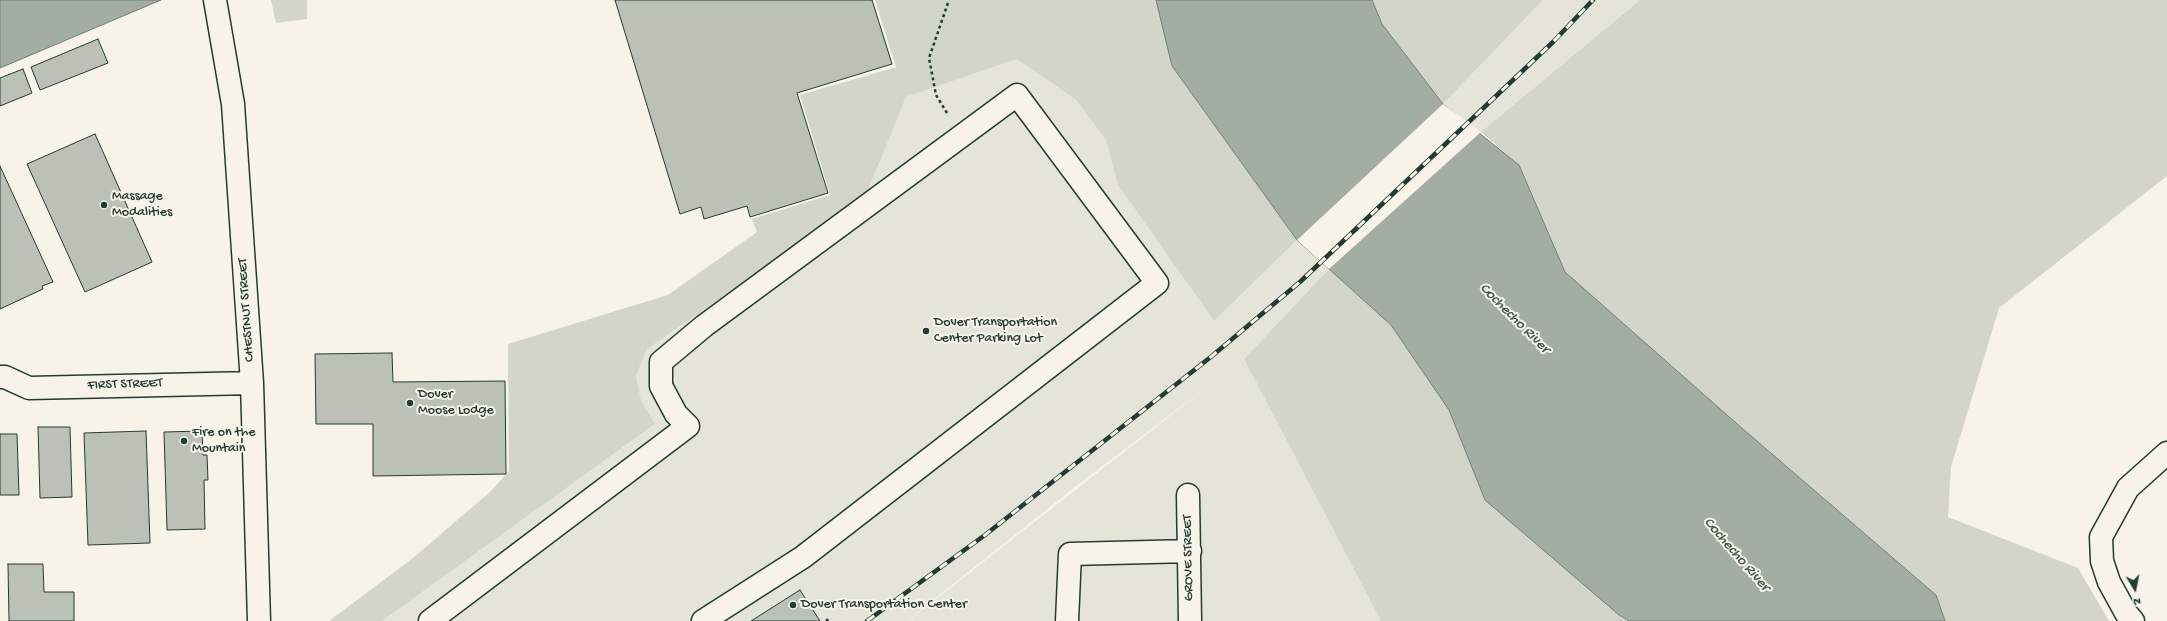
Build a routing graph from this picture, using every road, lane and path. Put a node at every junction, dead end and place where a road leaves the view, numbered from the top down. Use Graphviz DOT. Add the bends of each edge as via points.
graph roads {
  1 [pos="949,0"];
  2 [pos="216,6"];
  3 [pos="961,137"];
  4 [pos="0,378"];
  5 [pos="252,383"];
  6 [pos="2167,453"];
  7 [pos="1188,495"];
  8 [pos="1190,551"];
  9 [pos="830,618"];
  10 [pos="259,621"];
  11 [pos="430,621"];
  12 [pos="703,621"];
  13 [pos="826,621"];
  14 [pos="1066,621"];
  15 [pos="1190,621"];
  16 [pos="2133,621"];
  1 -- 3 [label="path" via="930,58 936,95"];
  2 -- 5 [label="street, CHESTNUT STREET" via="233,104"];
  3 -- 11 [label="street" via="704,326 661,362 661,386 676,414 688,426"];
  3 -- 12 [label="street" via="1017,94 1158,283 803,557"];
  4 -- 5 [label="street, FIRST STREET" via="5,377 29,388"];
  5 -- 10 [label="street, CHESTNUT STREET"];
  6 -- 16 [label="street" via="2128,488 2101,537 2102,561 2126,613"];
  7 -- 8 [label="street, GROVE STREET"];
  8 -- 14 [label="street" via="1070,554"];
  8 -- 15 [label="street, GROVE STREET"];
  9 -- 13 [label="path"];
}
